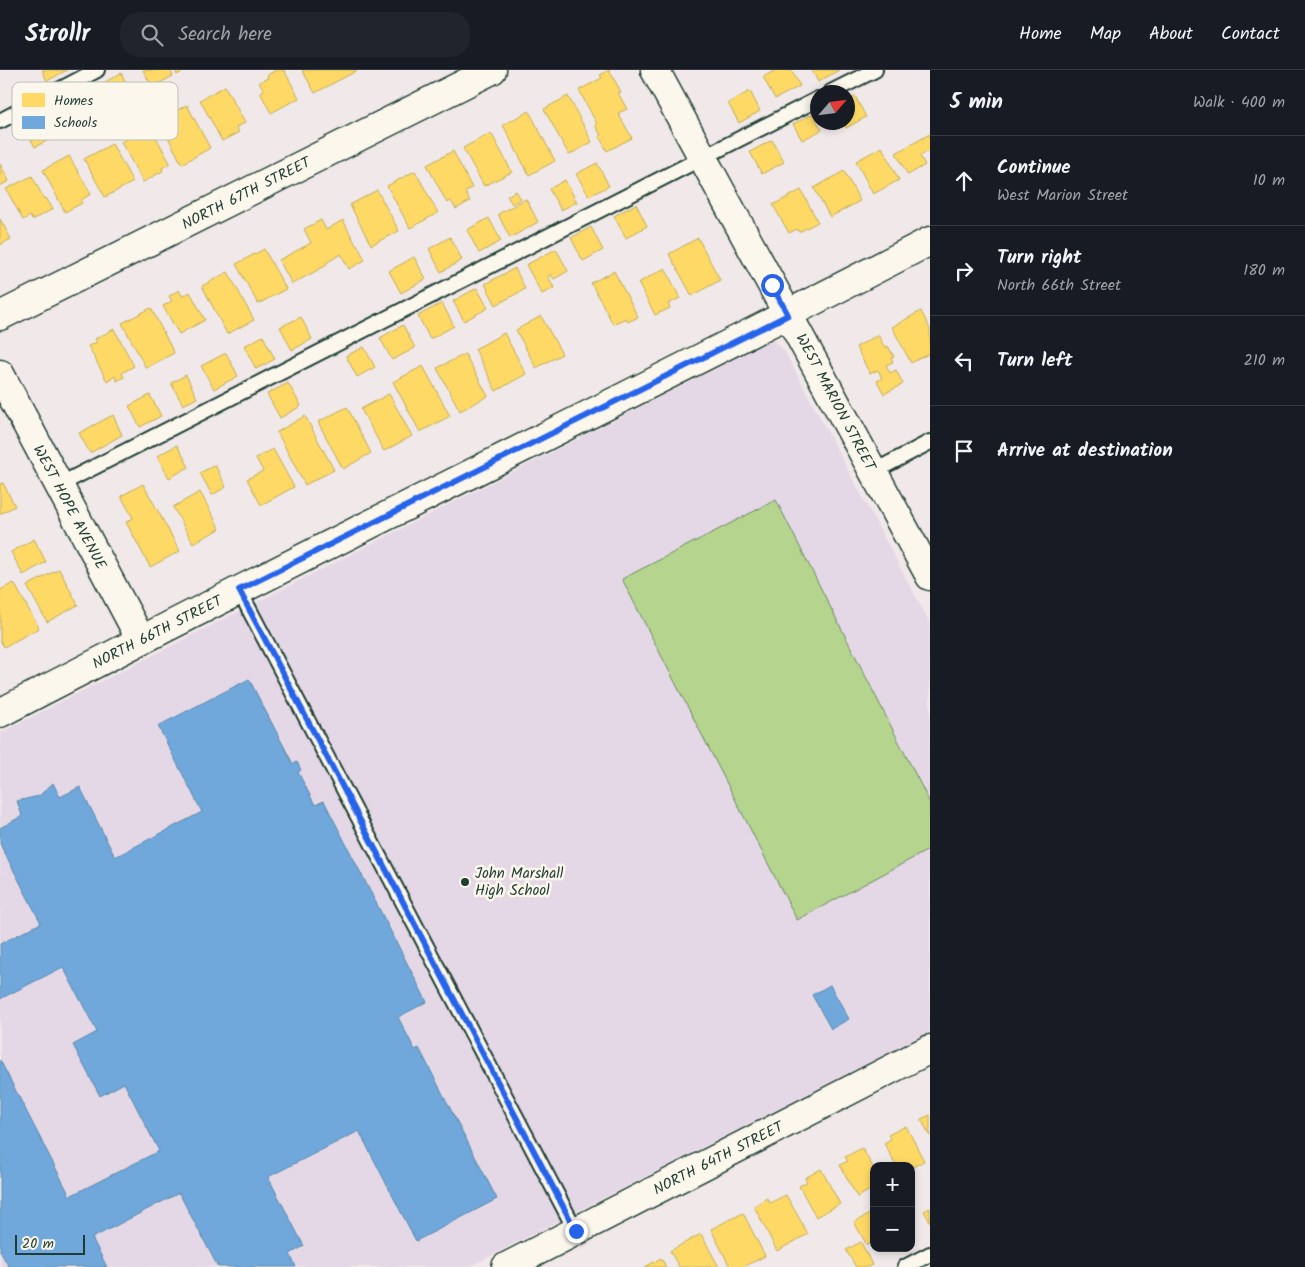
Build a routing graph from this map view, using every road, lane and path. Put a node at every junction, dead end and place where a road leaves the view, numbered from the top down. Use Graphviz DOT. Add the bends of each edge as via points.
graph roads {
  1 [pos="97,70"];
  2 [pos="492,70"];
  3 [pos="656,70"];
  4 [pos="875,70"];
  5 [pos="74,82"];
  6 [pos="845,85"];
  7 [pos="810,103"];
  8 [pos="12,115"];
  9 [pos="0,121"];
  10 [pos="704,158"];
  11 [pos="930,241"];
  12 [pos="788,315"];
  13 [pos="0,316"];
  14 [pos="0,374"];
  15 [pos="930,442"];
  16 [pos="874,472"];
  17 [pos="59,486"];
  18 [pos="930,576"];
  19 [pos="239,590"];
  20 [pos="141,640"];
  21 [pos="0,713"];
  22 [pos="930,1049"];
  23 [pos="576,1231"];
  24 [pos="930,1254"];
  25 [pos="506,1267"];
  26 [pos="905,1267"];
  1 -- 5 [label="lane"];
  2 -- 13 [label="street, NORTH 67TH STREET"];
  3 -- 10 [label="street, WEST MARION STREET"];
  4 -- 6 [label="lane"];
  7 -- 10 [label="lane"];
  8 -- 9 [label="lane"];
  10 -- 12 [label="street, WEST MARION STREET"];
  10 -- 17 [label="lane"];
  11 -- 12 [label="street, NORTH 66TH STREET"];
  12 -- 16 [label="street, WEST MARION STREET"];
  12 -- 19 [label="street, NORTH 66TH STREET"];
  14 -- 17 [label="street, WEST HOPE AVENUE"];
  15 -- 16 [label="lane"];
  16 -- 18 [label="street, WEST MARION STREET"];
  17 -- 20 [label="street, WEST HOPE AVENUE"];
  19 -- 20 [label="street, NORTH 66TH STREET"];
  19 -- 23 [label="lane"];
  20 -- 21 [label="street, NORTH 66TH STREET"];
  22 -- 23 [label="street, NORTH 64TH STREET"];
  23 -- 25 [label="street, NORTH 64TH STREET"];
  24 -- 26 [label="lane"];
}
